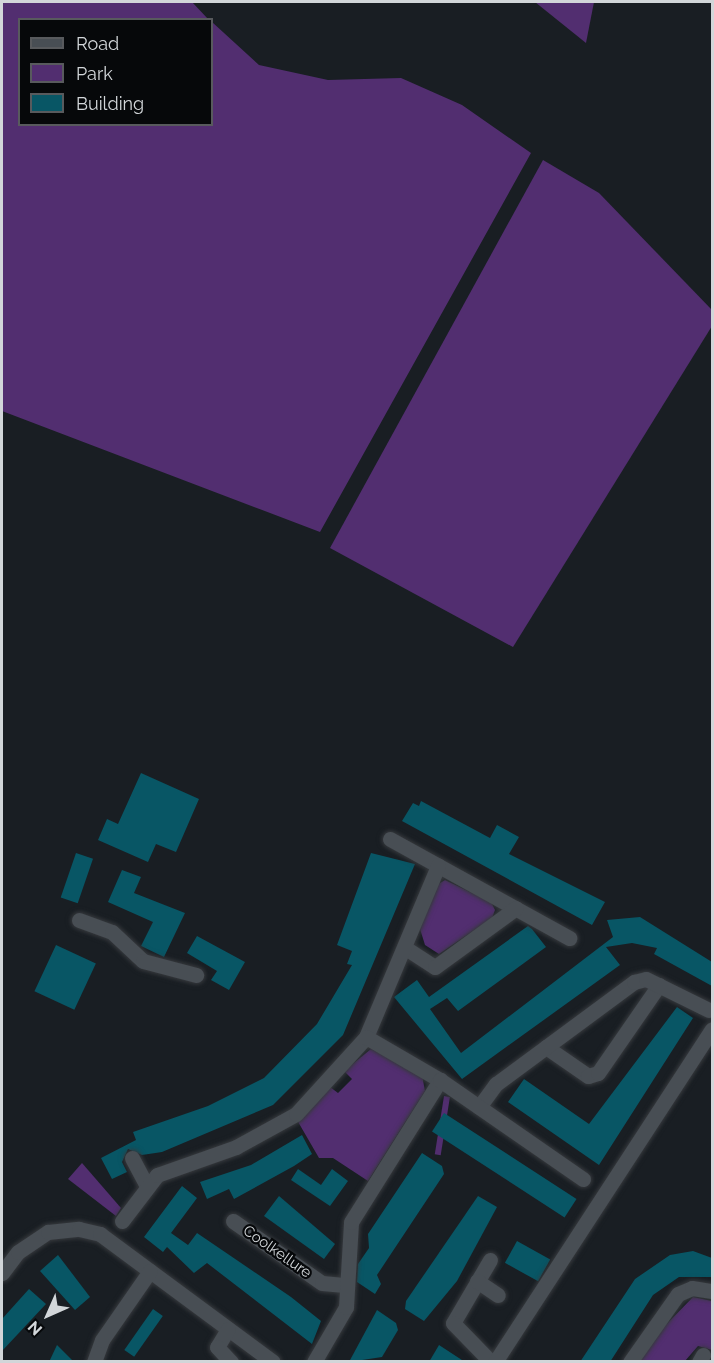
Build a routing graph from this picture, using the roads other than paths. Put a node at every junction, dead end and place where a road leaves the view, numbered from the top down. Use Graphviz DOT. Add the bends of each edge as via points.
graph roads {
  1 [pos="390,839"];
  2 [pos="438,866"];
  3 [pos="516,908"];
  4 [pos="79,920"];
  5 [pos="569,938"];
  6 [pos="407,949"];
  7 [pos="196,975"];
  8 [pos="659,985"];
  9 [pos="708,1010"];
  10 [pos="712,1029"];
  11 [pos="366,1037"];
  12 [pos="546,1047"];
  13 [pos="441,1080"];
  14 [pos="479,1107"];
  15 [pos="132,1158"];
  16 [pos="583,1179"];
  17 [pos="147,1186"];
  18 [pos="122,1221"];
  19 [pos="233,1221"];
  20 [pos="490,1260"];
  21 [pos="150,1271"];
  22 [pos="2,1273"];
  23 [pos="477,1281"];
  24 [pos="344,1285"];
  25 [pos="712,1291"];
  26 [pos="498,1295"];
  27 [pos="228,1329"];
  28 [pos="94,1362"];
  29 [pos="231,1362"];
  30 [pos="273,1362"];
  31 [pos="314,1362"];
  32 [pos="493,1362"];
  33 [pos="630,1362"];
  1 -- 2 [label="street"];
  2 -- 3 [label="street"];
  2 -- 6 [label="street"];
  3 -- 5 [label="street"];
  3 -- 6 [label="street" via="435,967"];
  4 -- 7 [label="street" via="112,932 143,961"];
  6 -- 11 [label="street"];
  8 -- 9 [label="street"];
  8 -- 12 [label="street" via="634,982"];
  8 -- 12 [label="street" via="598,1073 588,1076"];
  10 -- 32 [label="street"];
  11 -- 13 [label="street"];
  11 -- 17 [label="street" via="292,1118 236,1147 160,1174"];
  12 -- 14 [label="street" via="496,1084"];
  13 -- 14 [label="street"];
  13 -- 24 [label="street" via="351,1222"];
  14 -- 16 [label="street"];
  15 -- 17 [label="street"];
  17 -- 18 [label="street"];
  19 -- 24 [label="street, Coolkellure" via="322,1283"];
  20 -- 23 [label="street"];
  21 -- 22 [label="street" via="100,1234 80,1229 48,1232 18,1252"];
  21 -- 27 [label="street"];
  21 -- 28 [label="street" via="102,1340"];
  23 -- 26 [label="street"];
  23 -- 32 [label="street" via="453,1323"];
  24 -- 31 [label="street" via="346,1307"];
  25 -- 33 [label="street" via="692,1288 678,1294"];
  27 -- 29 [label="street" via="217,1347"];
  27 -- 30 [label="street"];
}
